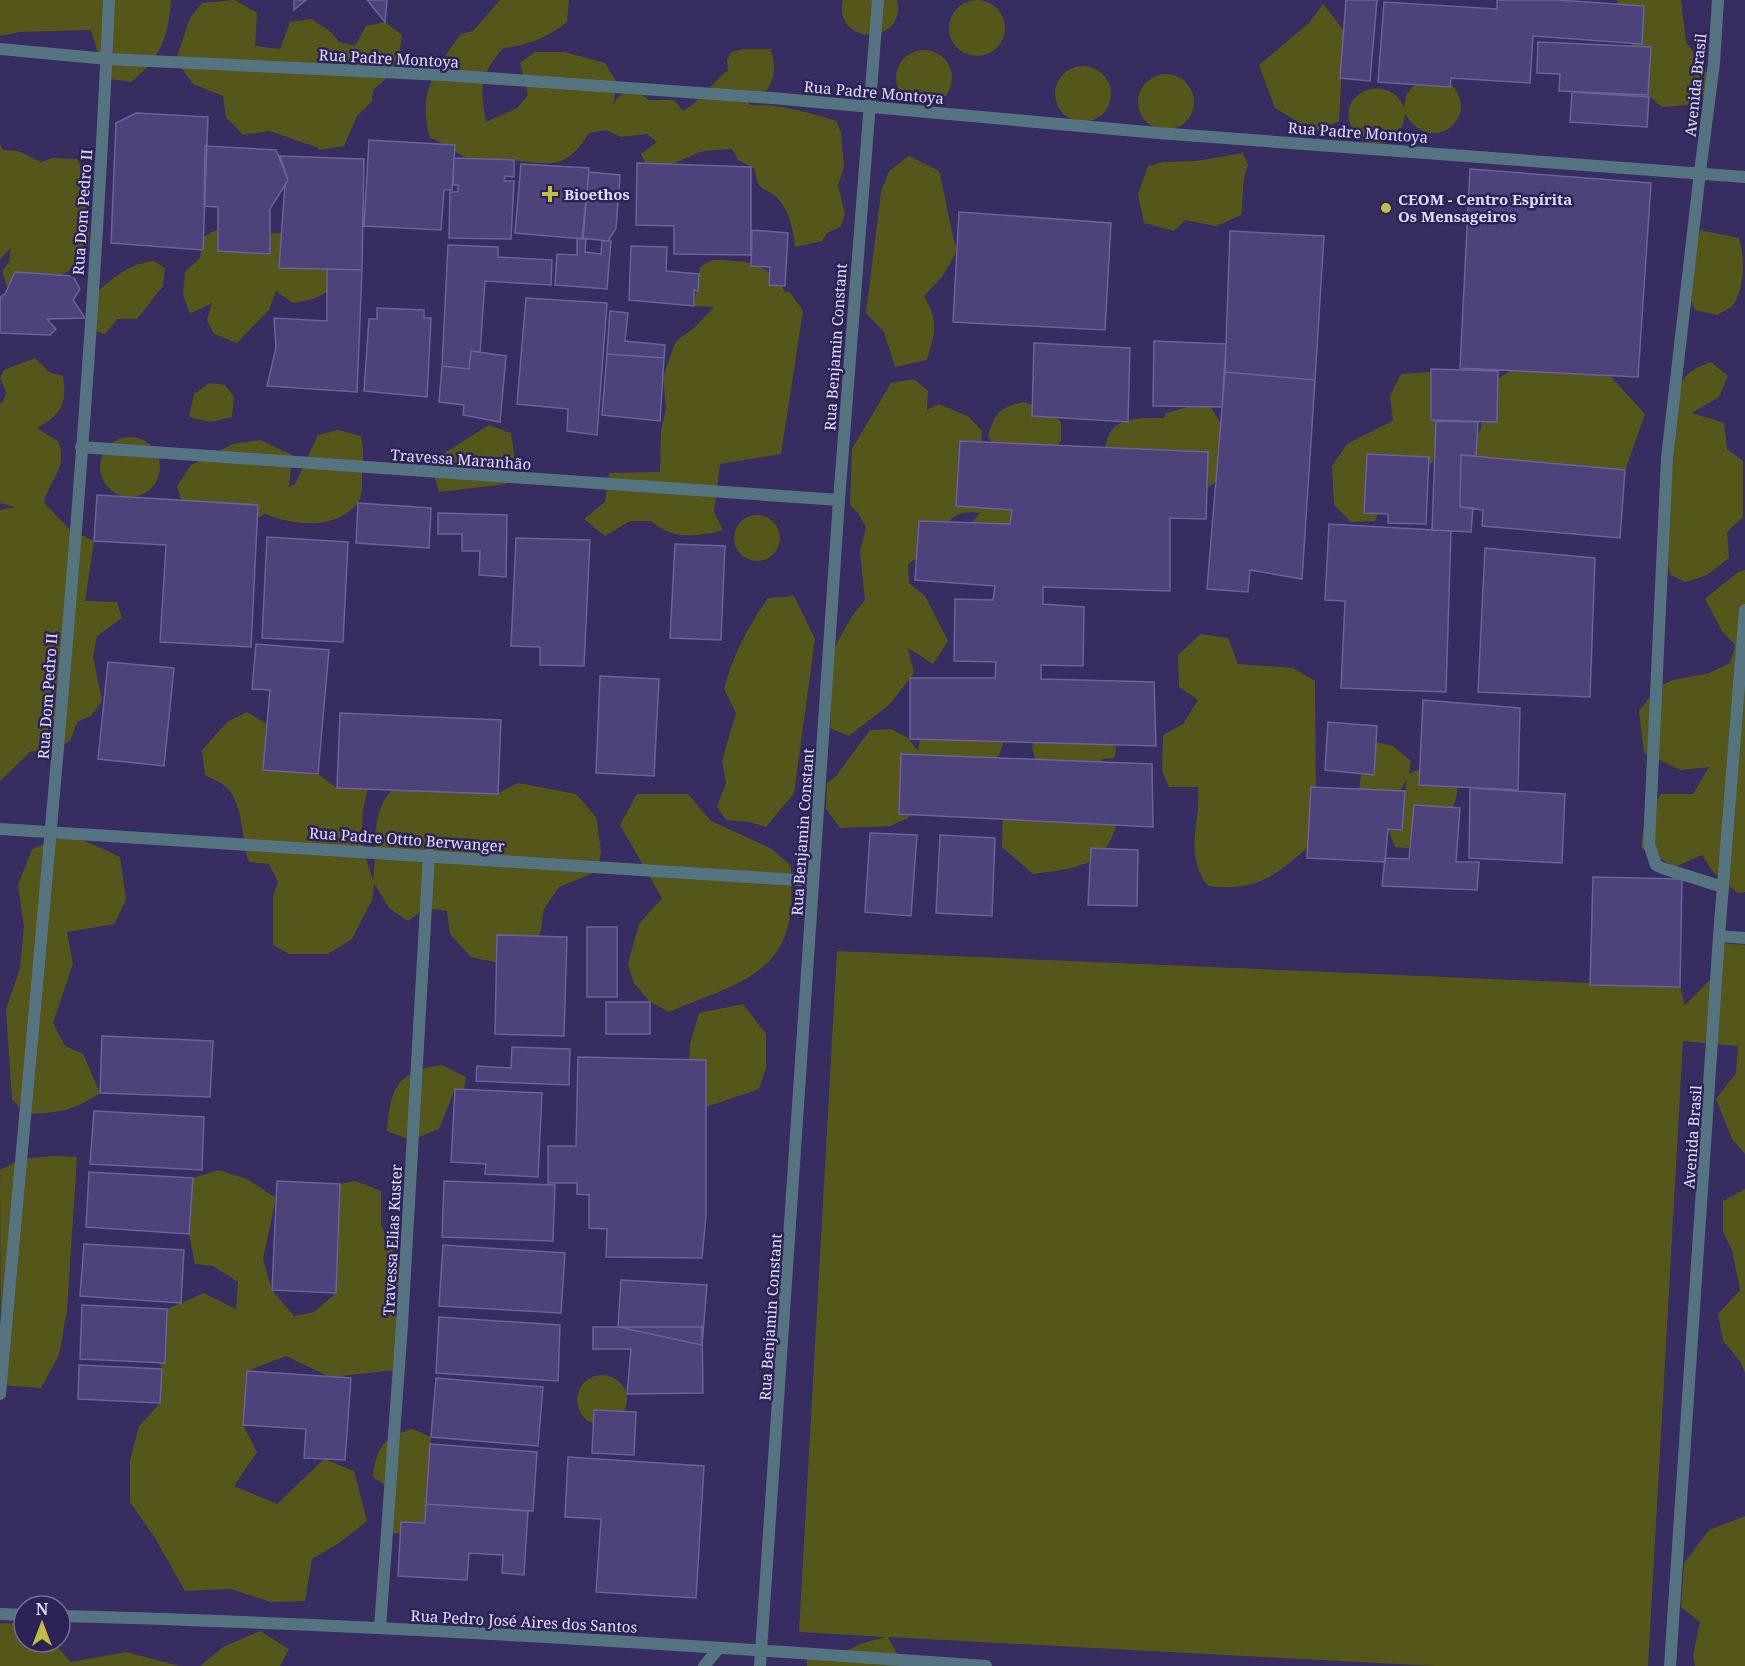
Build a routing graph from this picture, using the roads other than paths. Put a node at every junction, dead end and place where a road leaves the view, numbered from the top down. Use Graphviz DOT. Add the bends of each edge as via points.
graph roads {
  1 [pos="109,0"];
  2 [pos="878,0"];
  3 [pos="1718,0"];
  4 [pos="0,49"];
  5 [pos="107,59"];
  6 [pos="870,106"];
  7 [pos="1700,172"];
  8 [pos="1745,177"];
  9 [pos="81,447"];
  10 [pos="839,500"];
  11 [pos="1745,610"];
  12 [pos="0,829"];
  13 [pos="51,832"];
  14 [pos="429,854"];
  15 [pos="813,881"];
  16 [pos="1723,887"];
  17 [pos="1719,936"];
  18 [pos="1745,938"];
  19 [pos="0,1394"];
  20 [pos="72,1616"];
  21 [pos="380,1628"];
  22 [pos="719,1648"];
  23 [pos="761,1650"];
  24 [pos="704,1666"];
  25 [pos="760,1666"];
  26 [pos="986,1666"];
  27 [pos="1670,1666"];
  1 -- 5 [label="street, Rua Dom Pedro II"];
  2 -- 6 [label="street, Rua Benjamin Constant"];
  3 -- 7 [label="street, Avenida Brasil"];
  4 -- 5 [label="street, Rua Padre Montoya"];
  5 -- 6 [label="street, Rua Padre Montoya" via="444,75"];
  5 -- 9 [label="street, Rua Dom Pedro II"];
  6 -- 7 [label="street, Rua Padre Montoya" via="1158,133"];
  6 -- 10 [label="street, Rua Benjamin Constant"];
  7 -- 8 [label="street, Rua Padre Montoya"];
  7 -- 16 [label="street, Avenida Brasil" via="1667,458 1649,844 1656,865"];
  9 -- 10 [label="street, Travessa Maranhão"];
  9 -- 13 [label="street, Rua Dom Pedro II"];
  10 -- 15 [label="street, Rua Benjamin Constant"];
  11 -- 16 [label="street, Avenida Brasil"];
  12 -- 13 [label="street, Rua Padre Ottto Berwanger"];
  13 -- 14 [label="street, Rua Padre Ottto Berwanger"];
  13 -- 19 [label="street, Rua Dom Pedro II"];
  14 -- 15 [label="street, Rua Padre Ottto Berwanger"];
  14 -- 21 [label="street, Travessa Elias Kuster"];
  15 -- 23 [label="street, Rua Benjamin Constant"];
  16 -- 17 [label="street, Avenida Brasil"];
  17 -- 18 [label="street"];
  17 -- 27 [label="street, Avenida Brasil"];
  20 -- 21 [label="street, Rua Pedro José Aires dos Santos"];
  21 -- 22 [label="street, Rua Pedro José Aires dos Santos"];
  22 -- 23 [label="street, Rua Pedro José Aires dos Santos"];
  22 -- 24 [label="street"];
  23 -- 25 [label="street, Rua Benjamin Constant"];
  23 -- 26 [label="street, Rua Pedro José Aires dos Santos"];
}
